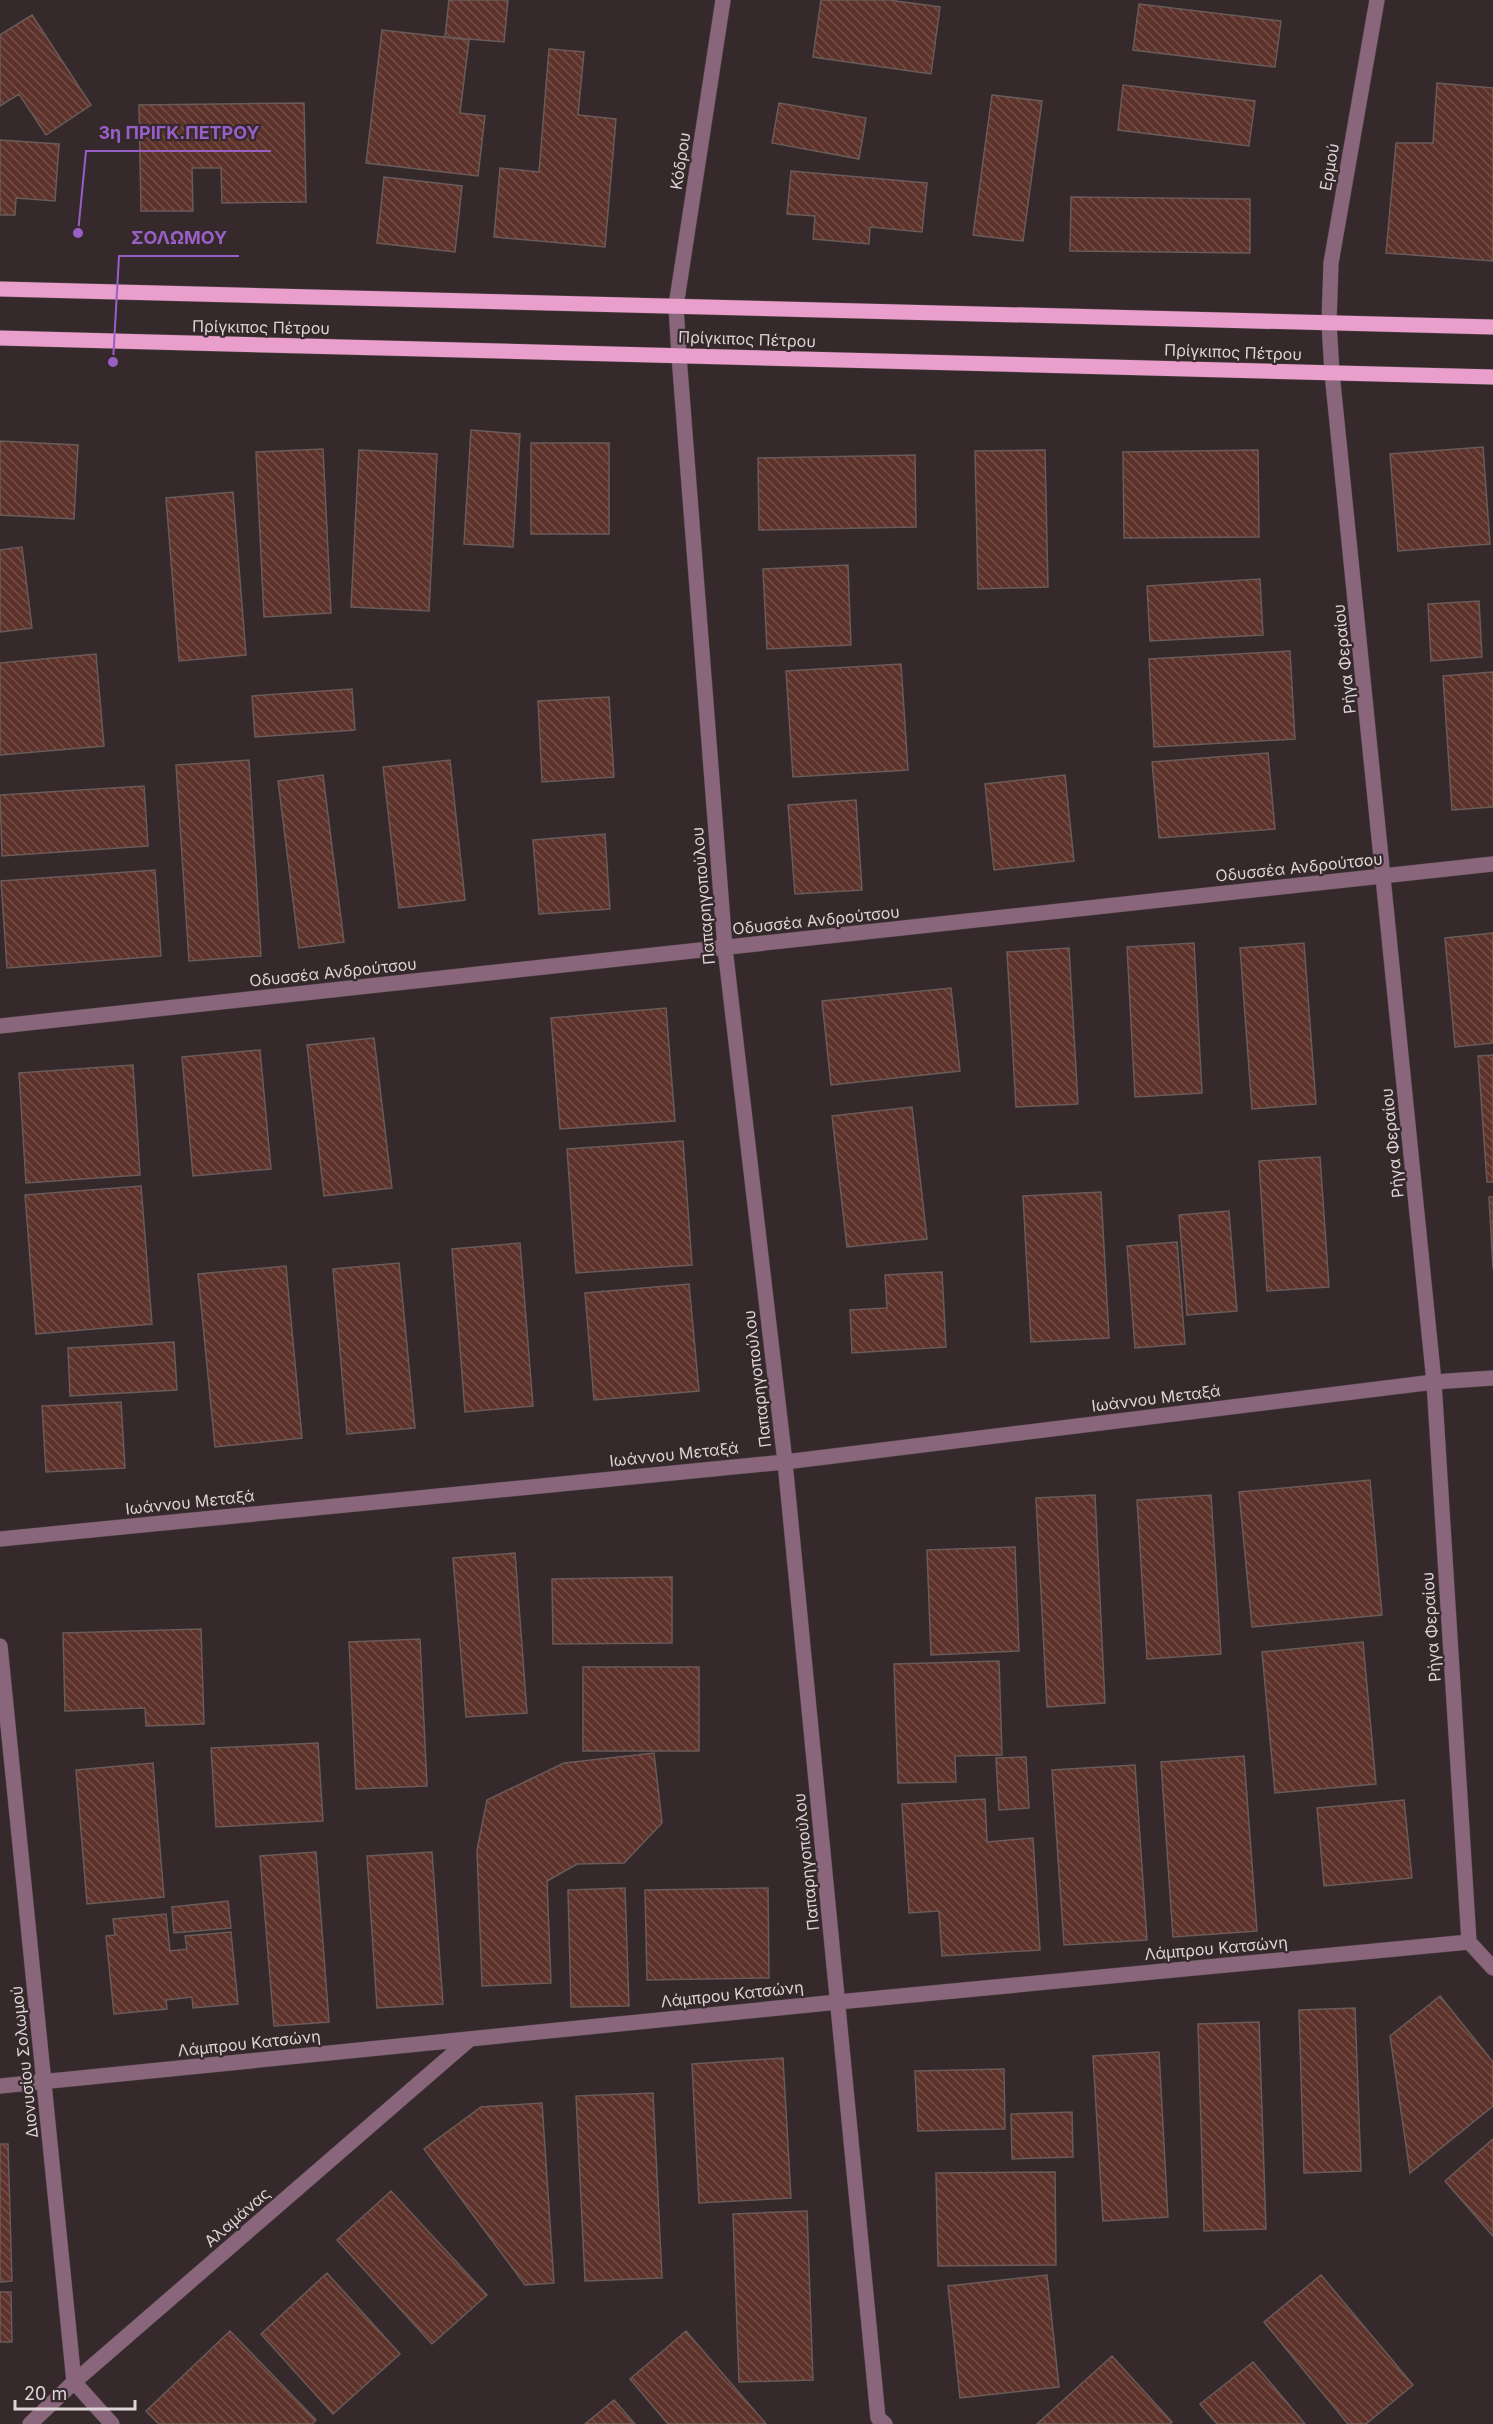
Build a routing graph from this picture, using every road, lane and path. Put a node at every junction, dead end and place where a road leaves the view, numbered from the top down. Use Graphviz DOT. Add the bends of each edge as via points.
graph roads {
  1 [pos="723,0"];
  2 [pos="1377,0"];
  3 [pos="0,289"];
  4 [pos="676,306"];
  5 [pos="1329,323"];
  6 [pos="677,327"];
  7 [pos="1493,327"];
  8 [pos="0,338"];
  9 [pos="1330,342"];
  10 [pos="679,356"];
  11 [pos="1332,373"];
  12 [pos="1493,377"];
  13 [pos="1493,864"];
  14 [pos="1384,876"];
  15 [pos="725,948"];
  16 [pos="0,1026"];
  17 [pos="1493,1378"];
  18 [pos="1434,1382"];
  19 [pos="785,1462"];
  20 [pos="0,1539"];
  21 [pos="0,1646"];
  22 [pos="1469,1942"];
  23 [pos="1493,1968"];
  24 [pos="838,2002"];
  25 [pos="470,2039"];
  26 [pos="44,2082"];
  27 [pos="0,2086"];
  28 [pos="74,2382"];
  29 [pos="878,2422"];
  30 [pos="30,2424"];
  31 [pos="112,2424"];
  1 -- 4 [label="street, Κόδρου"];
  2 -- 5 [label="street, Ερμού" via="1331,263"];
  3 -- 4 [label="main road, Πρίγκιπος Πέτρου"];
  4 -- 5 [label="main road, Πρίγκιπος Πέτρου"];
  4 -- 6 [label="street, Κόδρου"];
  5 -- 7 [label="main road, Πρίγκιπος Πέτρου"];
  5 -- 9 [label="street, Ερμού"];
  6 -- 10 [label="street, Παπαρηγοπούλου"];
  8 -- 10 [label="main road, Πρίγκιπος Πέτρου"];
  9 -- 11 [label="street, Ρήγα Φεραίου"];
  10 -- 11 [label="main road, Πρίγκιπος Πέτρου"];
  10 -- 15 [label="street, Παπαρηγοπούλου"];
  11 -- 12 [label="main road, Πρίγκιπος Πέτρου"];
  11 -- 14 [label="street, Ρήγα Φεραίου"];
  13 -- 14 [label="street, Οδυσσέα Ανδρούτσου"];
  14 -- 15 [label="street, Οδυσσέα Ανδρούτσου"];
  14 -- 18 [label="street, Ρήγα Φεραίου"];
  15 -- 16 [label="street, Οδυσσέα Ανδρούτσου"];
  15 -- 19 [label="street, Παπαρηγοπούλου"];
  17 -- 18 [label="street, Ιωάννου Μεταξά"];
  18 -- 19 [label="street, Ιωάννου Μεταξά"];
  18 -- 22 [label="street, Ρήγα Φεραίου"];
  19 -- 20 [label="street, Ιωάννου Μεταξά"];
  19 -- 24 [label="street, Παπαρηγοπούλου"];
  21 -- 26 [label="street, Διονυσίου Σολωμού"];
  22 -- 23 [label="street"];
  22 -- 24 [label="street, Λάμπρου Κατσώνη"];
  24 -- 25 [label="street, Λάμπρου Κατσώνη"];
  24 -- 29 [label="street, Παπαρηγοπούλου"];
  25 -- 26 [label="street, Λάμπρου Κατσώνη"];
  25 -- 28 [label="street, Αλαμάνας"];
  26 -- 27 [label="street, Λάμπρου Κατσώνη"];
  26 -- 28 [label="street, Διονυσίου Σολωμού"];
  28 -- 30 [label="street, Αλαμάνας"];
  28 -- 31 [label="street"];
}
